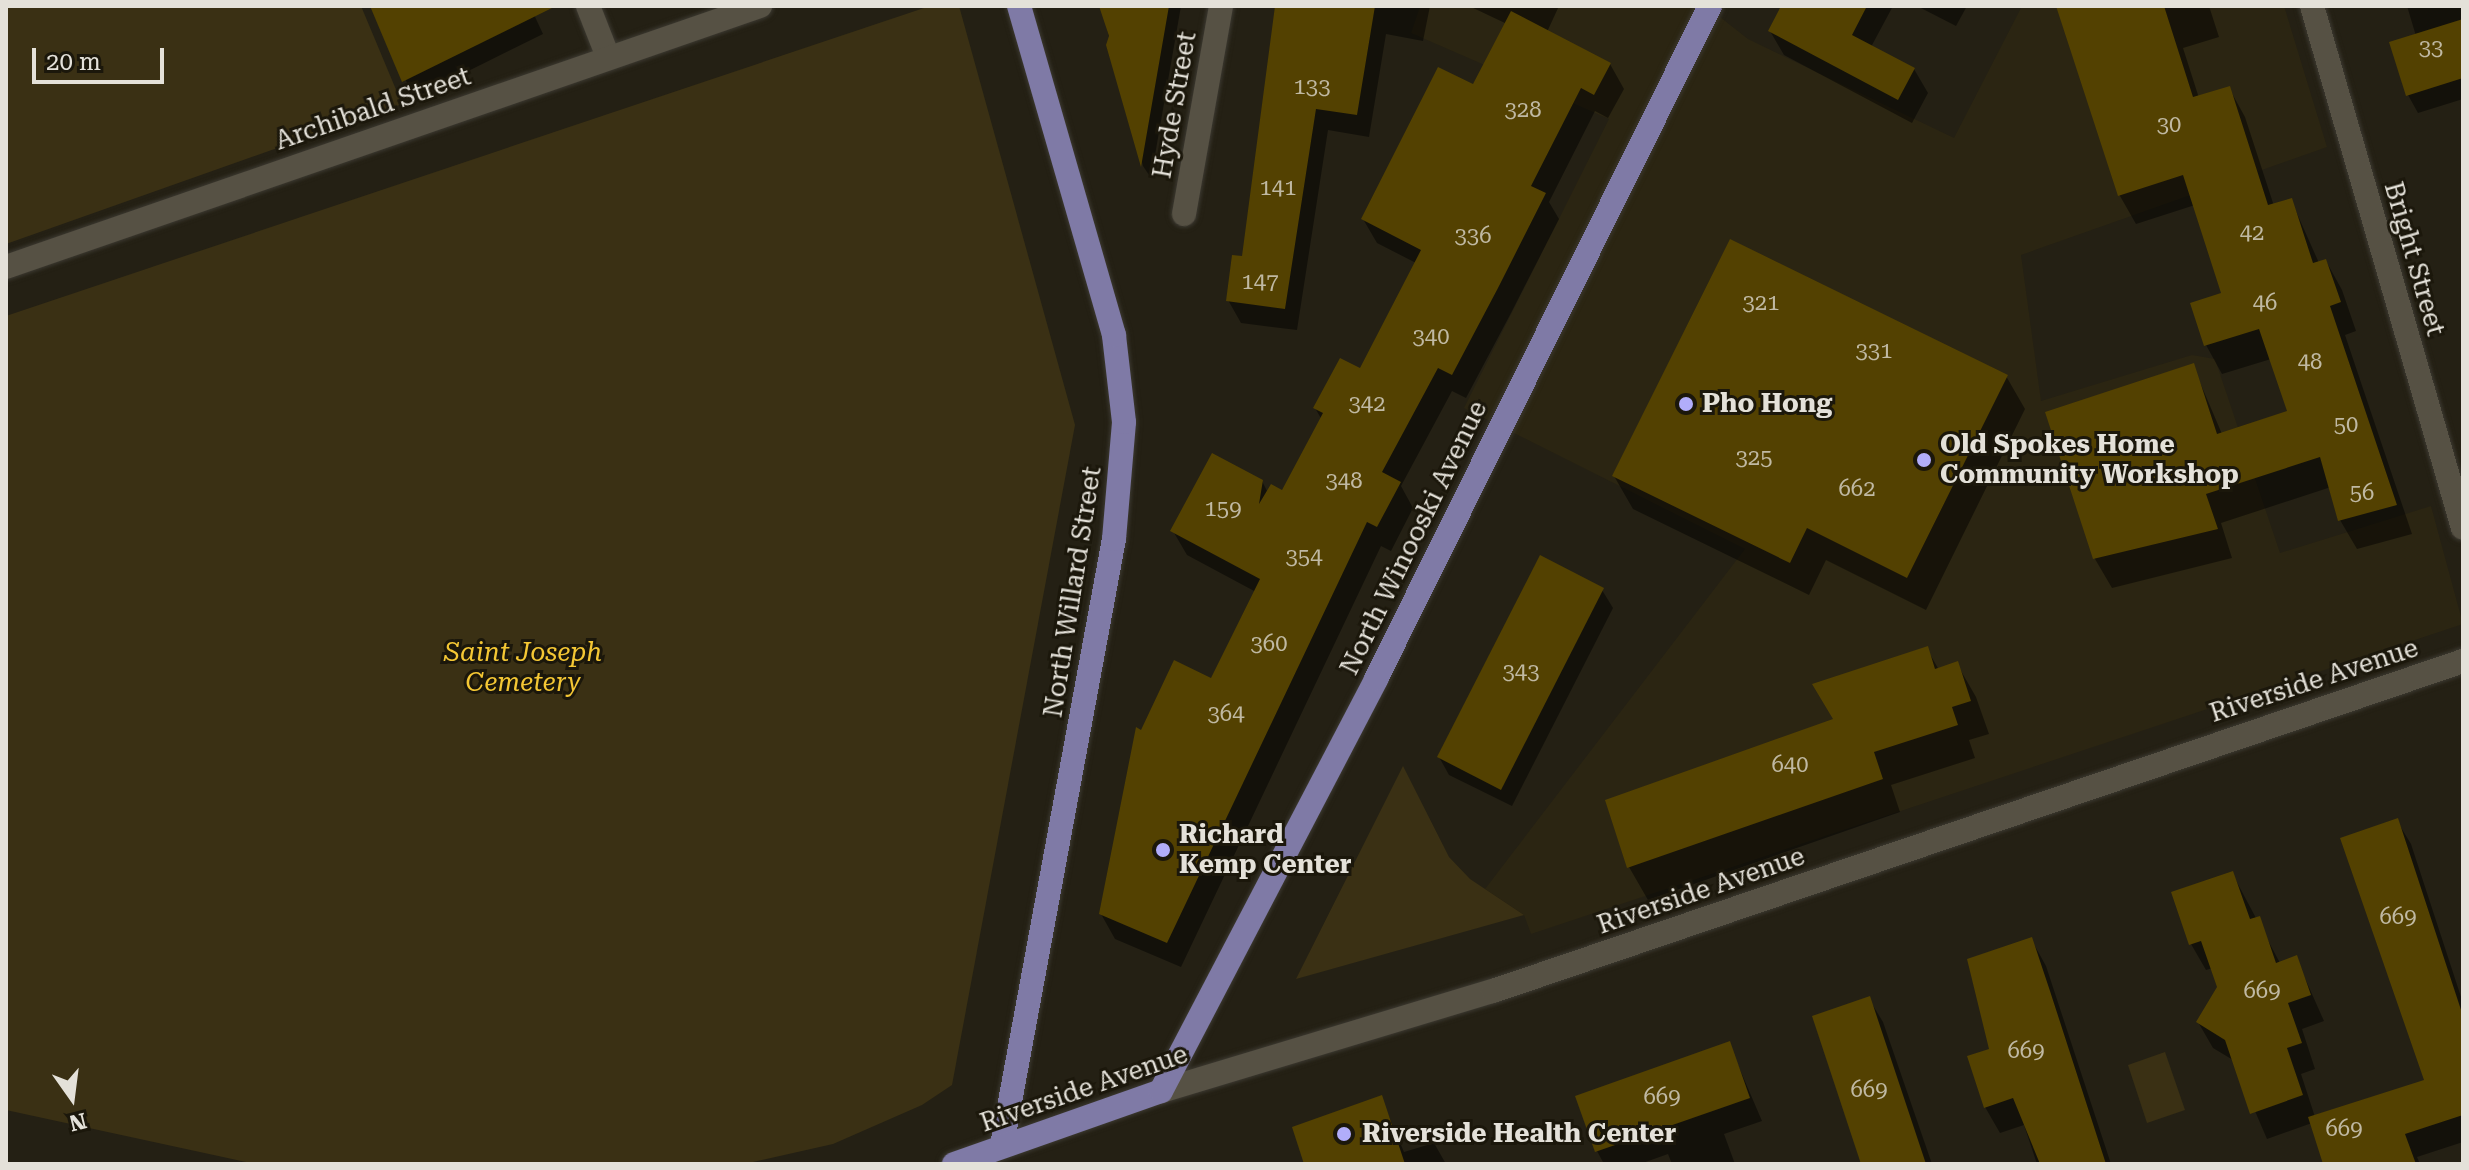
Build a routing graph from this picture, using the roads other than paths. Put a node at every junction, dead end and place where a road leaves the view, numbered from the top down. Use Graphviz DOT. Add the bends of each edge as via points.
graph roads {
  1 [pos="588,6"];
  2 [pos="760,6"];
  3 [pos="1019,6"];
  4 [pos="1221,6"];
  5 [pos="1710,6"];
  6 [pos="2312,6"];
  7 [pos="608,57"];
  8 [pos="1184,214"];
  9 [pos="6,267"];
  10 [pos="2463,528"];
  11 [pos="2463,661"];
  12 [pos="1161,1091"];
  13 [pos="1002,1145"];
  14 [pos="954,1164"];
  1 -- 7 [label="street"];
  2 -- 7 [label="street, Archibald Street"];
  3 -- 13 [label="main road, North Willard Street" via="1114,335 1124,422 1114,539"];
  4 -- 8 [label="street, Hyde Street"];
  5 -- 12 [label="main road, North Winooski Avenue" via="1376,679"];
  6 -- 10 [label="street, Bright Street"];
  7 -- 9 [label="street, Archibald Street"];
  11 -- 12 [label="street, Riverside Avenue" via="1493,991"];
  12 -- 13 [label="main road, Riverside Avenue"];
  13 -- 14 [label="main road, Riverside Avenue"];
}
